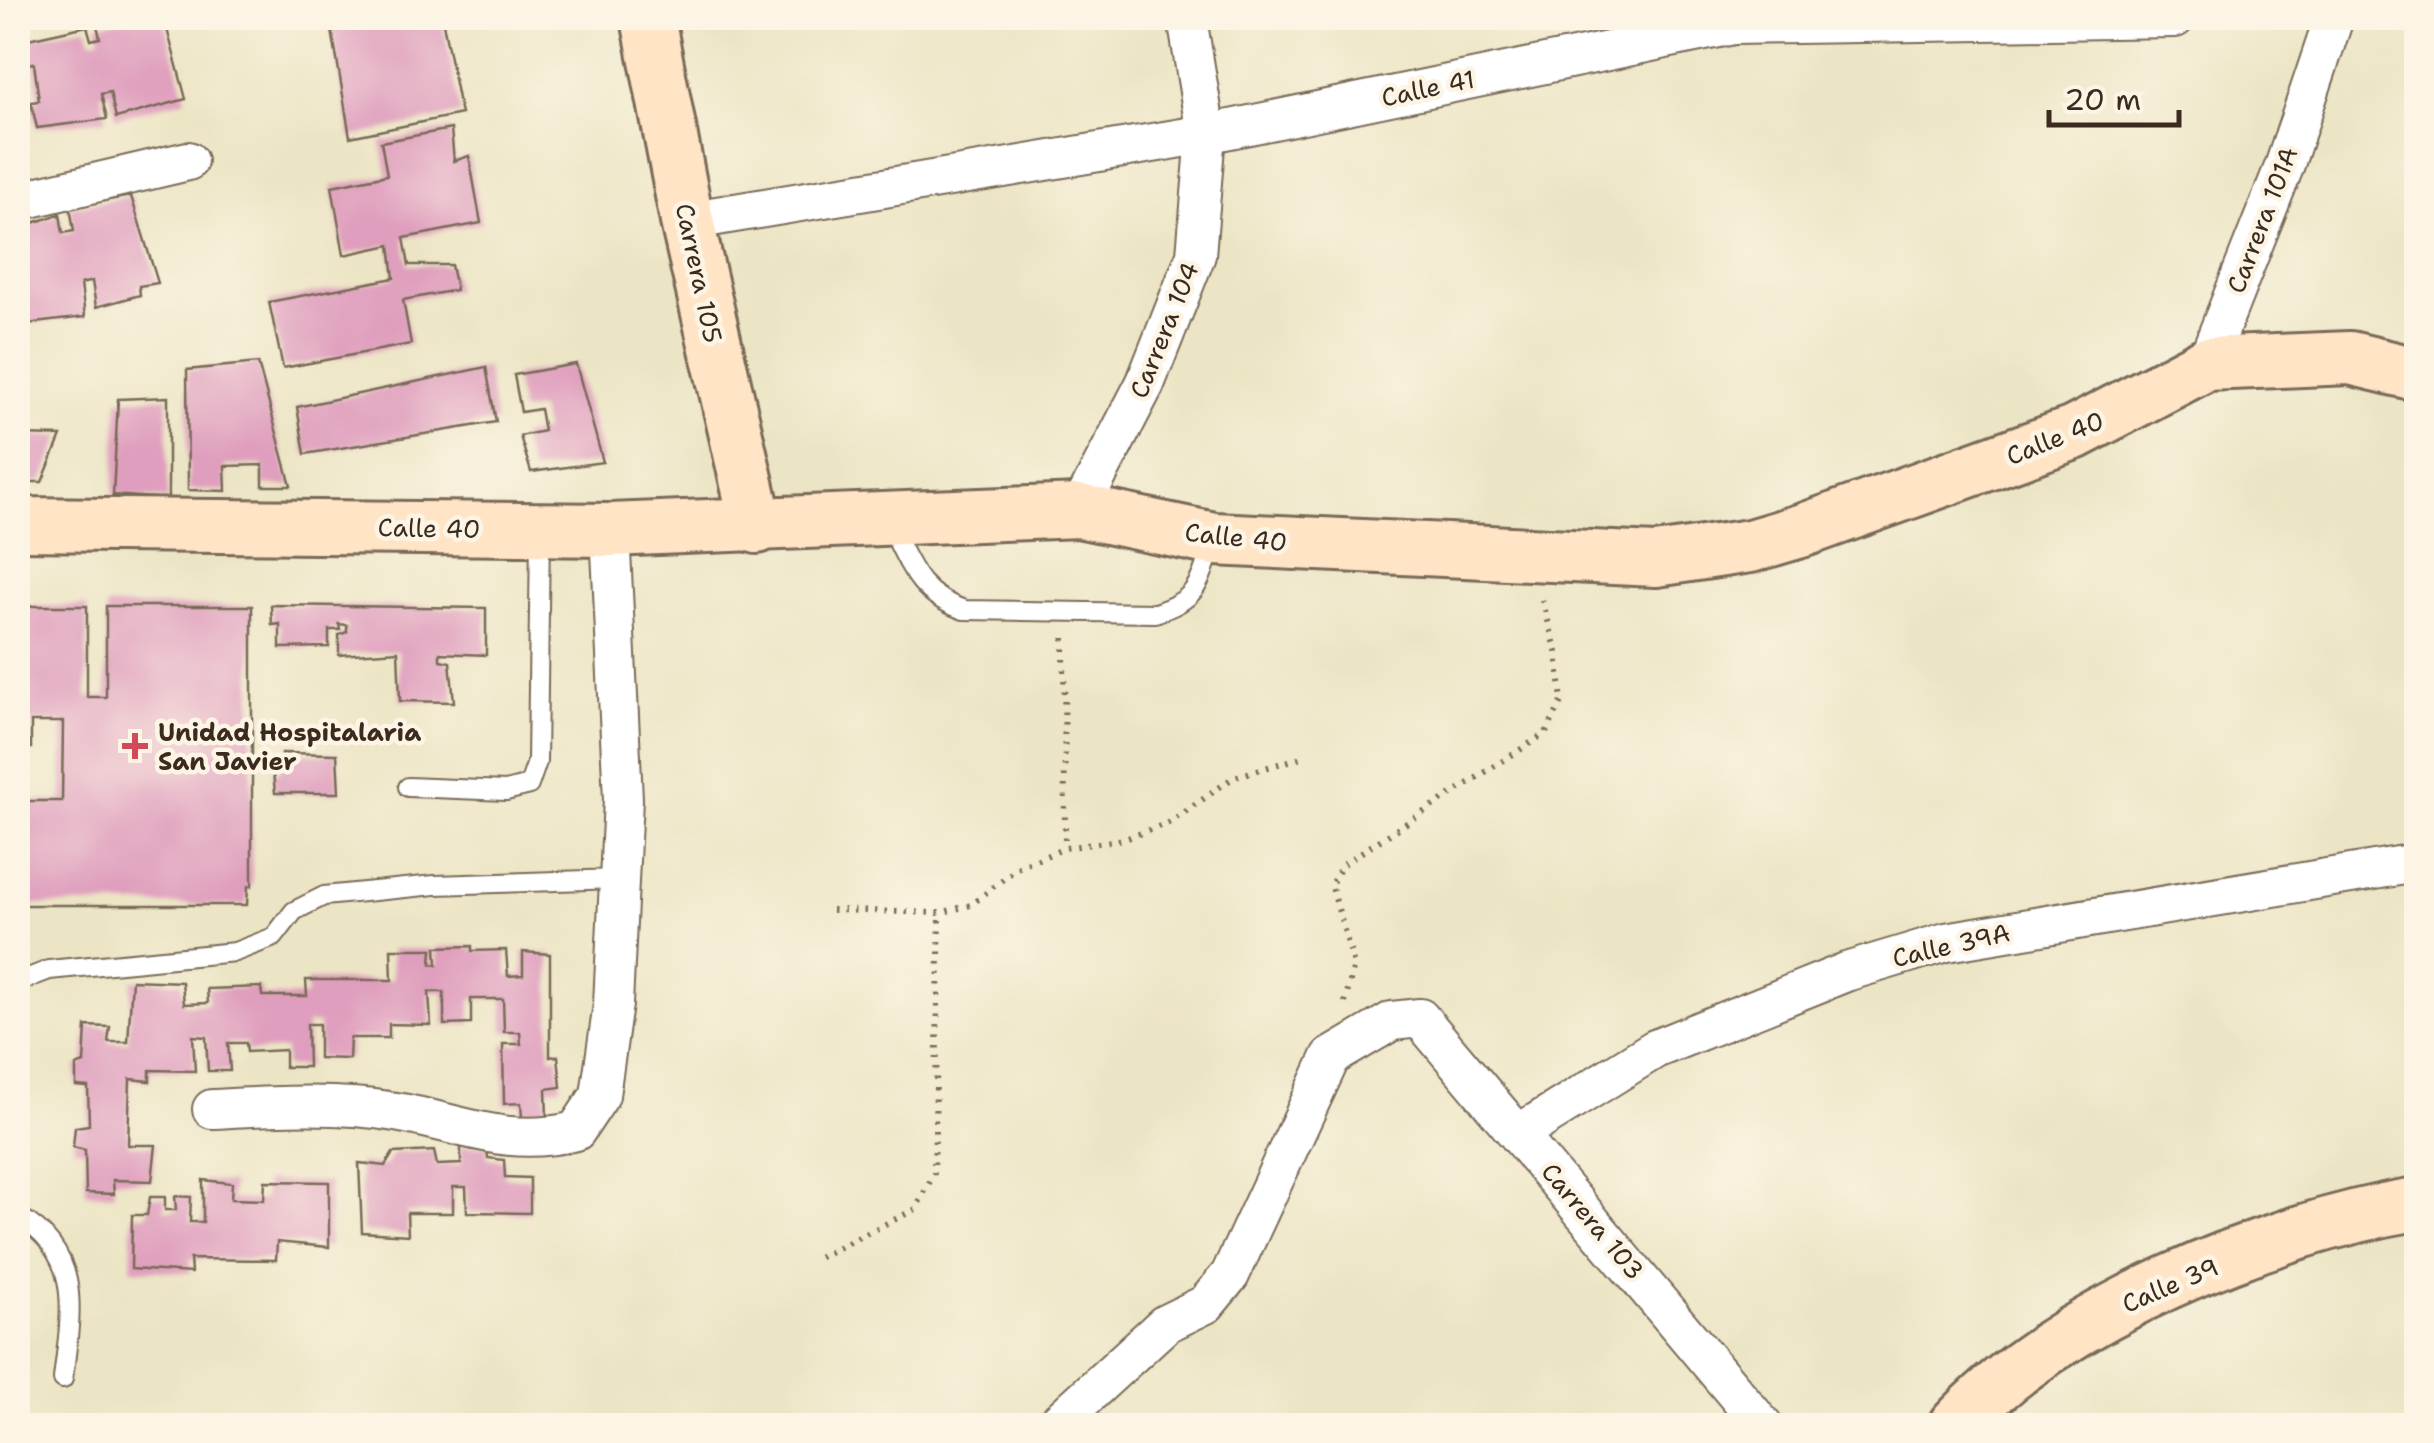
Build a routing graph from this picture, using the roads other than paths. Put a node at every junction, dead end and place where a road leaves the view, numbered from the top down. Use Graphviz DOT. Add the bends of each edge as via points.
graph roads {
  1 [pos="648,18"];
  2 [pos="1188,18"];
  3 [pos="2174,18"];
  4 [pos="2334,18"];
  5 [pos="1733,21"];
  6 [pos="1206,134"];
  7 [pos="188,162"];
  8 [pos="18,202"];
  9 [pos="687,220"];
  10 [pos="2206,364"];
  11 [pos="2416,374"];
  12 [pos="1079,511"];
  13 [pos="887,521"];
  14 [pos="18,524"];
  15 [pos="756,527"];
  16 [pos="540,529"];
  17 [pos="610,530"];
  18 [pos="1214,539"];
  19 [pos="408,787"];
  20 [pos="2416,862"];
  21 [pos="617,879"];
  22 [pos="18,982"];
  23 [pos="212,1108"];
  24 [pos="1520,1134"];
  25 [pos="2416,1204"];
  26 [pos="18,1216"];
  27 [pos="64,1378"];
  28 [pos="1054,1426"];
  29 [pos="1764,1426"];
  30 [pos="1955,1426"];
  1 -- 9 [label="street, Carrera 105"];
  2 -- 6 [label="street, Carrera 104"];
  3 -- 5 [label="street, Calle 41"];
  4 -- 10 [label="street, Carrera 101A"];
  5 -- 6 [label="street, Calle 41"];
  6 -- 9 [label="street, Calle 41"];
  6 -- 12 [label="street, Carrera 104" via="1196,255 1145,384"];
  7 -- 8 [label="street"];
  9 -- 15 [label="street, Carrera 105"];
  10 -- 11 [label="street, Calle 40" via="2350,358"];
  10 -- 18 [label="street, Calle 40" via="2074,433 1750,546 1656,560"];
  12 -- 13 [label="street, Calle 40"];
  12 -- 18 [label="street, Calle 40"];
  13 -- 15 [label="street, Calle 40"];
  13 -- 18 [label="lane" via="921,586 964,610 1154,612 1181,605 1198,587"];
  14 -- 16 [label="street, Calle 40"];
  15 -- 17 [label="street, Calle 40"];
  16 -- 17 [label="street, Calle 40"];
  16 -- 19 [label="lane" via="537,762 529,785 506,792"];
  17 -- 21 [label="street" via="622,798"];
  20 -- 24 [label="street, Calle 39A" via="1946,942 1846,972 1655,1049"];
  21 -- 22 [label="lane" via="324,896 294,911 274,937 234,952 49,970"];
  21 -- 23 [label="street" via="600,1095 576,1130 536,1140 394,1112 304,1104"];
  24 -- 28 [label="street, Carrera 103" via="1420,1018 1392,1021 1331,1057 1230,1274 1206,1304 1165,1324"];
  24 -- 29 [label="street, Carrera 103"];
  25 -- 30 [label="street, Calle 39" via="2259,1248 2086,1322 2030,1357"];
  26 -- 27 [label="lane" via="44,1232 66,1269"];
}
